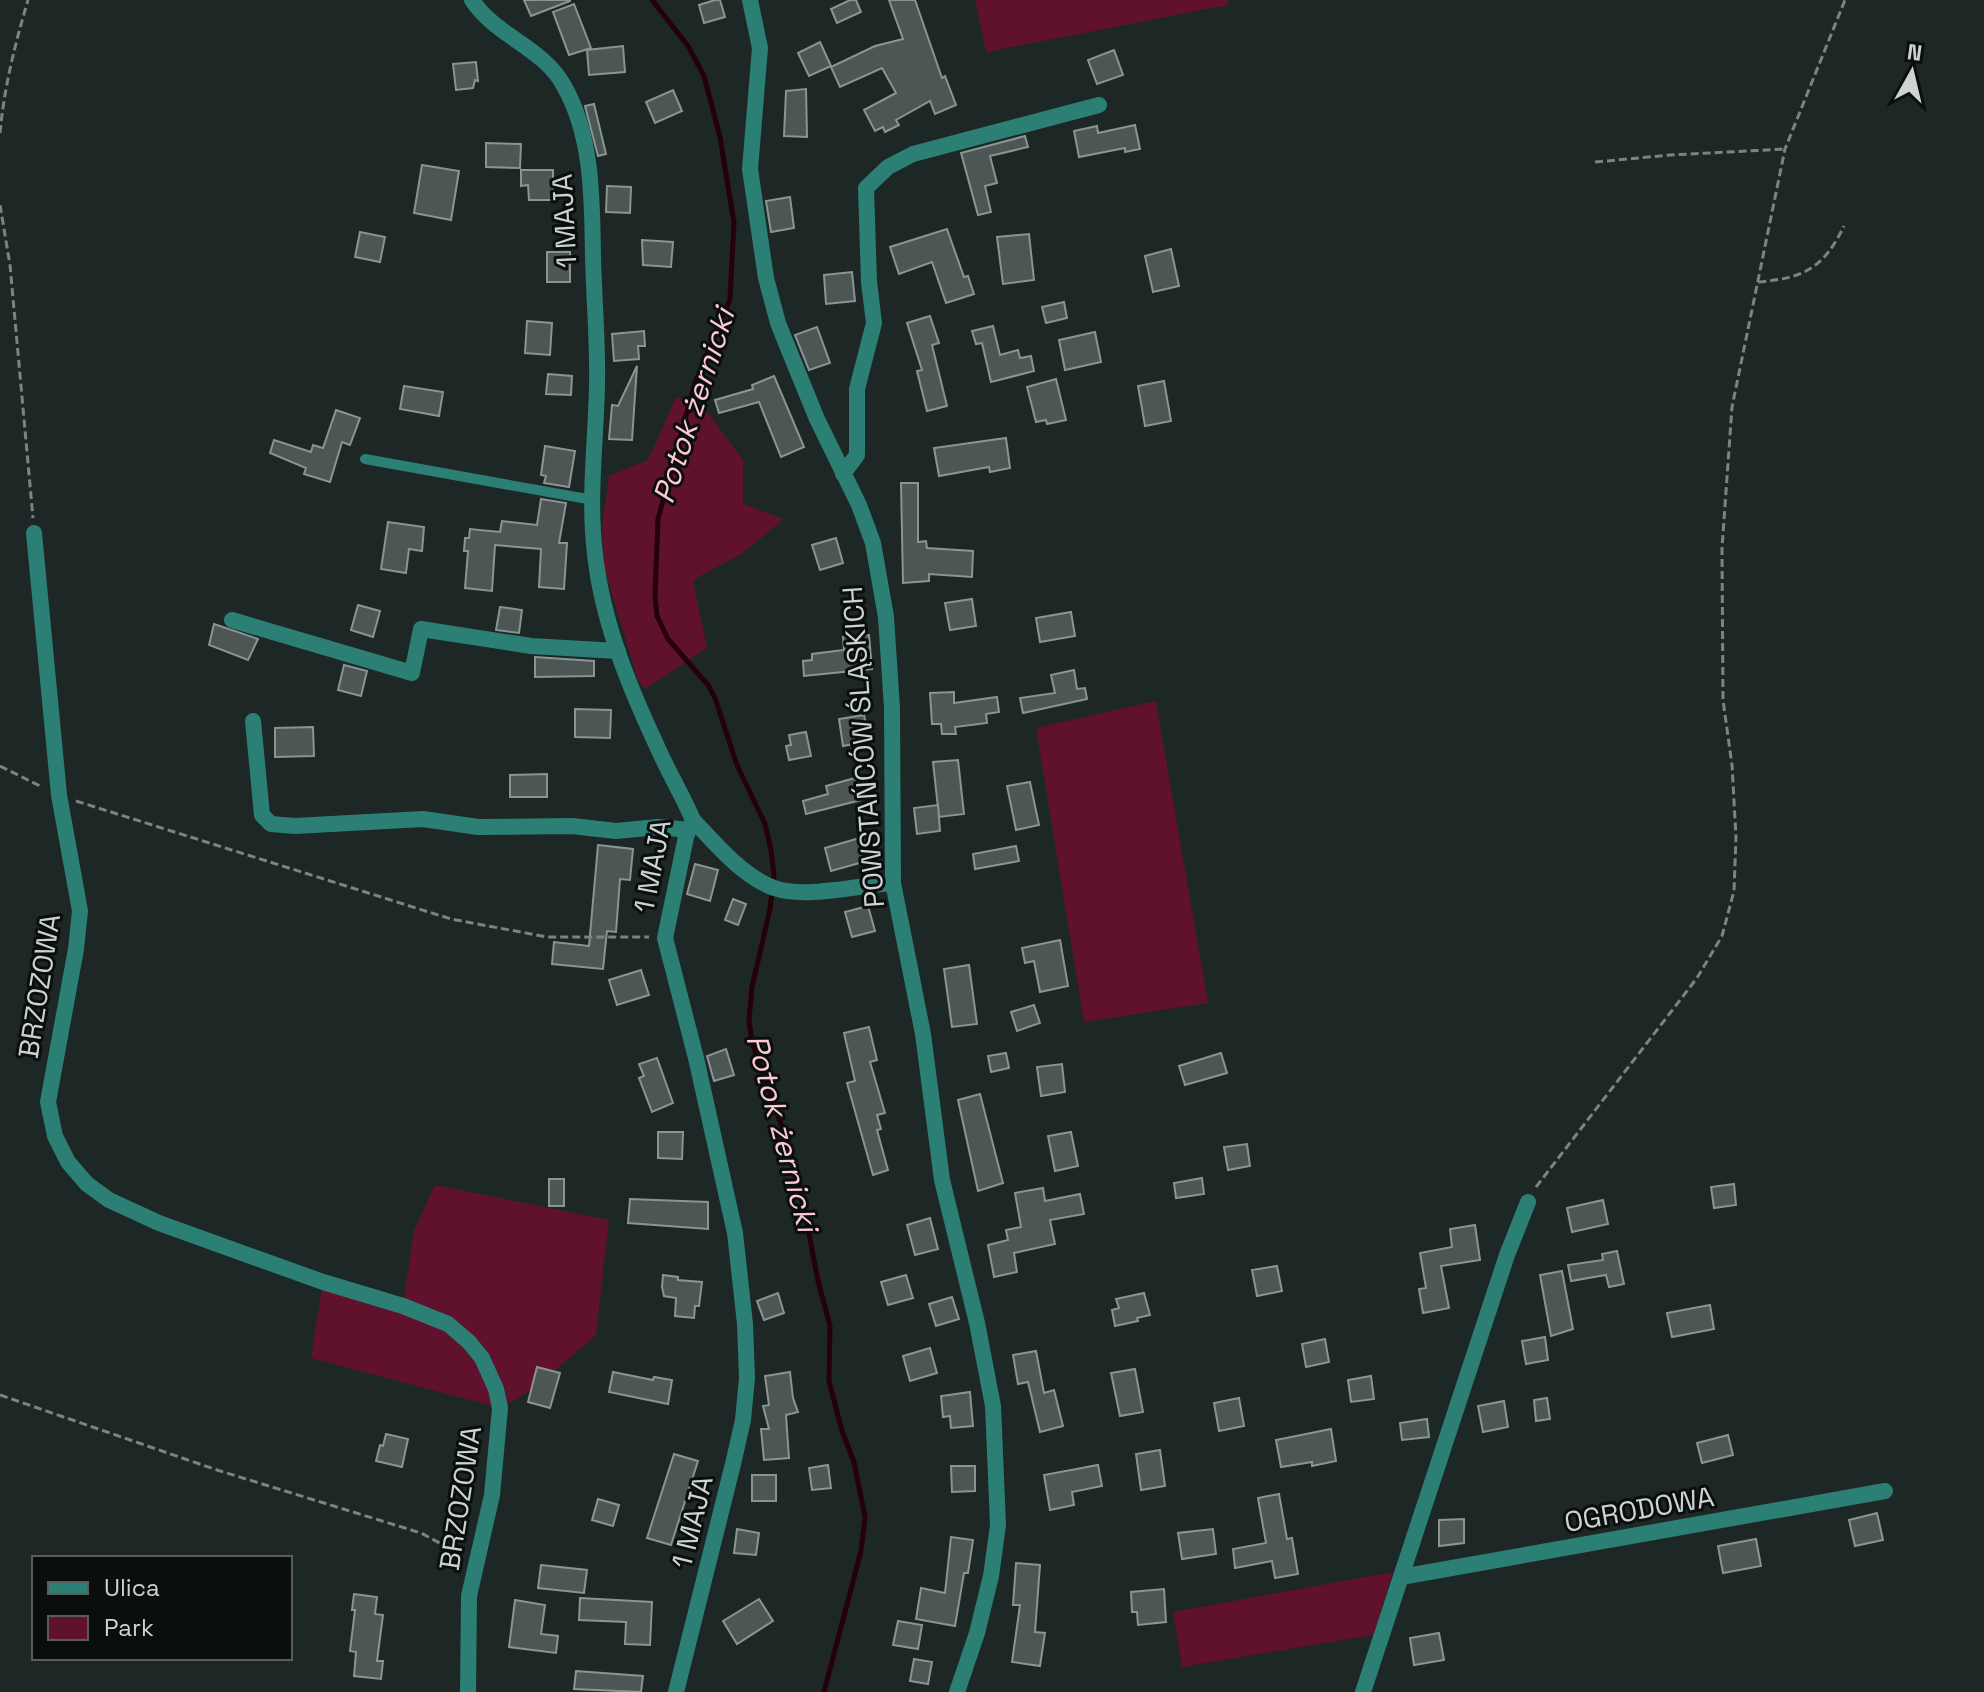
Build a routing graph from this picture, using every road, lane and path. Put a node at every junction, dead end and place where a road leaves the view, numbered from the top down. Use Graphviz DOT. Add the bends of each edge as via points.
graph roads {
  1 [pos="28,0"];
  2 [pos="472,0"];
  3 [pos="750,0"];
  4 [pos="1845,0"];
  5 [pos="1099,105"];
  6 [pos="0,133"];
  7 [pos="1785,149"];
  8 [pos="1595,162"];
  9 [pos="0,205"];
  10 [pos="1844,226"];
  11 [pos="1758,282"];
  12 [pos="365,459"];
  13 [pos="843,474"];
  14 [pos="593,500"];
  15 [pos="34,533"];
  16 [pos="232,620"];
  17 [pos="618,651"];
  18 [pos="253,721"];
  19 [pos="0,766"];
  20 [pos="59,795"];
  21 [pos="691,825"];
  22 [pos="893,883"];
  23 [pos="665,938"];
  24 [pos="1528,1202"];
  25 [pos="0,1395"];
  26 [pos="1885,1491"];
  27 [pos="476,1562"];
  28 [pos="1401,1577"];
  29 [pos="468,1692"];
  30 [pos="676,1692"];
  31 [pos="957,1692"];
  32 [pos="1363,1692"];
  1 -- 6 [label="path" via="11,61"];
  2 -- 14 [label="street, 1 MAJA" via="550,68 563,84 581,131 591,180 597,381"];
  3 -- 13 [label="street, POWSTAŃCÓW ŚLĄSKICH" via="760,48 750,169 766,278 778,323"];
  4 -- 7 [label="path"];
  5 -- 13 [label="street" via="913,154 888,167 866,188 874,323 857,389 857,455"];
  7 -- 8 [label="path"];
  7 -- 11 [label="path"];
  9 -- 15 [label="path"];
  10 -- 11 [label="path" via="1824,260 1809,270"];
  11 -- 24 [label="path" via="1732,407 1722,548 1723,700 1732,765 1734,891 1722,936 1697,978"];
  12 -- 14 [label="lane"];
  13 -- 22 [label="street, POWSTAŃCÓW ŚLĄSKICH" via="873,543 886,617"];
  14 -- 17 [label="street, 1 MAJA" via="595,555"];
  15 -- 20 [label="street, BRZOZOWA"];
  16 -- 17 [label="street" via="412,673 421,629 531,646"];
  17 -- 21 [label="street, 1 MAJA"];
  18 -- 21 [label="street" via="262,815 271,824 423,819 478,827 616,831"];
  19 -- 20 [label="path"];
  20 -- 23 [label="path" via="451,919 547,937"];
  20 -- 27 [label="street, BRZOZOWA" via="80,911 48,1102 55,1136 68,1162 109,1200 159,1223 403,1306 448,1324 469,1342 489,1372 500,1408 492,1495"];
  21 -- 22 [label="street" via="751,876 776,888"];
  21 -- 23 [label="street, 1 MAJA"];
  22 -- 31 [label="street, POWSTAŃCÓW ŚLĄSKICH" via="923,1034 942,1180 993,1406 996,1541 977,1633"];
  23 -- 30 [label="street, 1 MAJA" via="735,1233 747,1378 743,1420"];
  24 -- 28 [label="street"];
  25 -- 27 [label="path" via="421,1533"];
  26 -- 28 [label="street, OGRODOWA"];
  27 -- 29 [label="street, BRZOZOWA" via="469,1596"];
  28 -- 32 [label="street"];
}
